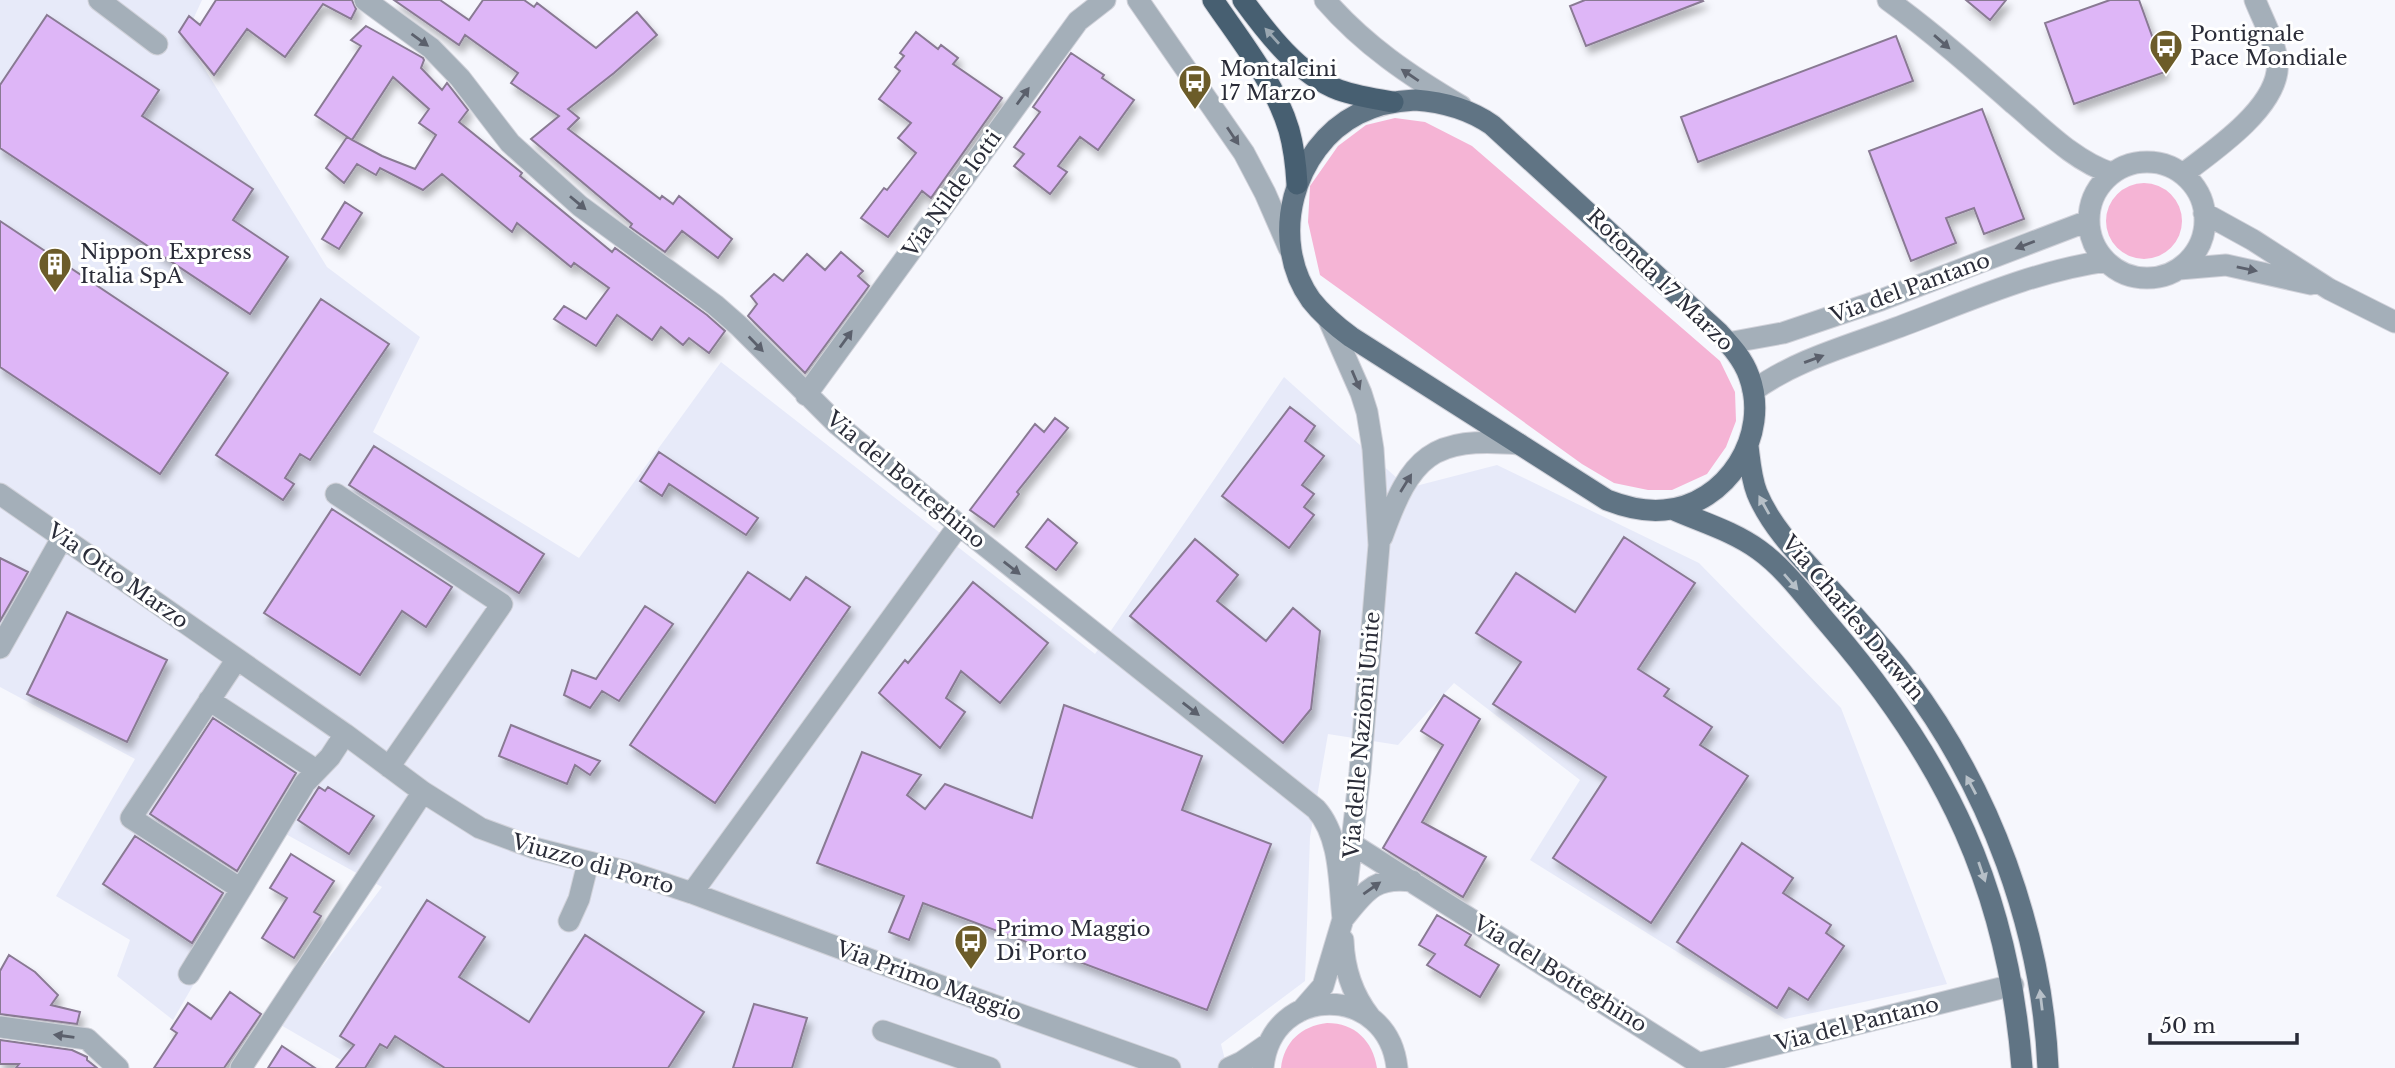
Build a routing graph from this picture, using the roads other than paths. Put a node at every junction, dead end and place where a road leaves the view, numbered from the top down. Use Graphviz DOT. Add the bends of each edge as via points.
graph roads {
  1 [pos="99,0"];
  2 [pos="365,0"];
  3 [pos="1105,0"];
  4 [pos="1138,0"];
  5 [pos="1213,0"];
  6 [pos="1244,0"];
  7 [pos="1325,0"];
  8 [pos="1888,0"];
  9 [pos="2255,0"];
  10 [pos="156,44"];
  11 [pos="1393,102"];
  12 [pos="1468,111"];
  13 [pos="2111,173"];
  14 [pos="2183,174"];
  15 [pos="1297,184"];
  16 [pos="2204,213"];
  17 [pos="2088,221"];
  18 [pos="1291,251"];
  19 [pos="2106,261"];
  20 [pos="2179,269"];
  21 [pos="2329,289"];
  22 [pos="1328,318"];
  23 [pos="2395,322"];
  24 [pos="1728,343"];
  25 [pos="1754,391"];
  26 [pos="806,395"];
  27 [pos="1519,444"];
  28 [pos="1748,446"];
  29 [pos="0,494"];
  30 [pos="336,494"];
  31 [pos="1672,509"];
  32 [pos="959,525"];
  33 [pos="62,538"];
  34 [pos="1379,545"];
  35 [pos="1,642"];
  36 [pos="237,659"];
  37 [pos="209,700"];
  38 [pos="345,734"];
  39 [pos="389,767"];
  40 [pos="316,770"];
  41 [pos="423,792"];
  42 [pos="1352,844"];
  43 [pos="588,863"];
  44 [pos="1412,881"];
  45 [pos="241,889"];
  46 [pos="692,892"];
  47 [pos="569,921"];
  48 [pos="1343,922"];
  49 [pos="189,974"];
  50 [pos="2012,985"];
  51 [pos="1302,1010"];
  52 [pos="1370,1017"];
  53 [pos="0,1027"];
  54 [pos="883,1031"];
  55 [pos="1268,1044"];
  56 [pos="1395,1058"];
  57 [pos="1704,1066"];
  58 [pos="118,1068"];
  59 [pos="242,1068"];
  60 [pos="990,1068"];
  61 [pos="1171,1068"];
  62 [pos="1229,1068"];
  63 [pos="1263,1068"];
  64 [pos="1412,1068"];
  65 [pos="2022,1068"];
  66 [pos="2048,1068"];
  1 -- 10 [label="street"];
  2 -- 26 [label="street, Via del Botteghino, one-way" via="431,48 510,143 580,206 715,305"];
  26 -- 3 [label="street, Via Nilde Iotti, one-way" via="1078,21"];
  4 -- 18 [label="street, one-way" via="1244,153"];
  5 -- 15 [label="highway" via="1280,105 1292,141"];
  11 -- 6 [label="highway, one-way" via="1340,90 1317,78 1291,56"];
  12 -- 7 [label="street, one-way" via="1379,53"];
  8 -- 13 [label="street, one-way" via="2065,148"];
  9 -- 14 [label="street" via="2275,51 2277,72 2267,100"];
  11 -- 12 [label="main road, Rotonda 17 Marzo" via="1428,101"];
  11 -- 15 [label="main road, Rotonda 17 Marzo" via="1340,125 1313,153"];
  12 -- 24 [label="main road, Rotonda 17 Marzo" via="1510,140"];
  13 -- 14 [label="street" via="2147,162 2169,165"];
  13 -- 17 [label="street" via="2092,199"];
  14 -- 16 [label="street" via="2198,193"];
  15 -- 18 [label="main road, Rotonda 17 Marzo" via="1290,219"];
  16 -- 20 [label="street" via="2202,239"];
  16 -- 21 [label="street"];
  17 -- 19 [label="street" via="2093,242"];
  17 -- 24 [label="street, Via del Pantano, one-way" via="1869,304 1783,333"];
  18 -- 22 [label="main road, Rotonda 17 Marzo" via="1311,300"];
  19 -- 20 [label="street" via="2122,273 2138,277 2164,276"];
  25 -- 19 [label="street, Via del Pantano, one-way" via="1795,366 2019,282"];
  20 -- 21 [label="street, one-way" via="2226,265"];
  21 -- 23 [label="street"];
  22 -- 27 [label="main road, Rotonda 17 Marzo" via="1362,345"];
  22 -- 34 [label="street, Via delle Nazioni Unite, one-way" via="1367,412"];
  24 -- 25 [label="main road, Rotonda 17 Marzo" via="1745,366"];
  25 -- 28 [label="main road, Rotonda 17 Marzo"];
  26 -- 32 [label="street, Via del Botteghino"];
  27 -- 31 [label="main road, Rotonda 17 Marzo" via="1607,500 1633,509"];
  34 -- 27 [label="street, Via delle Nazioni Unite, one-way" via="1405,482 1430,456 1466,443"];
  28 -- 31 [label="main road, Rotonda 17 Marzo" via="1731,474 1711,492"];
  66 -- 28 [label="main road, Via Charles Darwin, one-way" via="2038,981 2021,908 1980,802 1908,680 1774,522 1756,490"];
  29 -- 33 [label="street, Via Otto Marzo"];
  30 -- 39 [label="street" via="502,604"];
  31 -- 50 [label="main road, Via Charles Darwin, one-way" via="1750,544 1773,561 1906,722 1956,809 1978,860"];
  32 -- 46 [label="street, Viuzzo di Porto"];
  32 -- 48 [label="street, Via del Botteghino, one-way" via="1316,809 1332,838"];
  33 -- 35 [label="street"];
  33 -- 36 [label="street, Via Otto Marzo"];
  34 -- 42 [label="street, Via delle Nazioni Unite"];
  36 -- 37 [label="street"];
  36 -- 38 [label="street, Via Otto Marzo"];
  37 -- 40 [label="street"];
  37 -- 45 [label="street" via="131,818"];
  38 -- 39 [label="street, Via Otto Marzo"];
  38 -- 40 [label="street"];
  39 -- 41 [label="street, Via Otto Marzo"];
  40 -- 45 [label="street"];
  41 -- 43 [label="street, Viuzzo di Porto" via="495,834"];
  41 -- 59 [label="street"];
  42 -- 44 [label="street, Via del Botteghino"];
  42 -- 48 [label="street, Via delle Nazioni Unite"];
  43 -- 46 [label="street, Viuzzo di Porto"];
  43 -- 47 [label="street"];
  48 -- 44 [label="street, one-way" via="1364,892 1375,885 1385,880"];
  44 -- 57 [label="street, Via del Botteghino"];
  45 -- 49 [label="street"];
  46 -- 61 [label="street, Via Primo Maggio"];
  48 -- 51 [label="street, Via delle Nazioni Unite" via="1323,986"];
  48 -- 52 [label="street, Via delle Nazioni Unite" via="1349,978"];
  50 -- 57 [label="street, Via del Pantano"];
  50 -- 65 [label="main road, Via Charles Darwin"];
  51 -- 52 [label="street" via="1332,1004"];
  51 -- 55 [label="street, Via delle Nazioni Unite" via="1280,1026"];
  52 -- 56 [label="street, Via delle Nazioni Unite" via="1384,1031"];
  58 -- 53 [label="street, one-way" via="87,1040"];
  54 -- 60 [label="street"];
  55 -- 62 [label="street"];
  55 -- 63 [label="street"];
  56 -- 64 [label="street, Via delle Nazioni Unite"];
}
